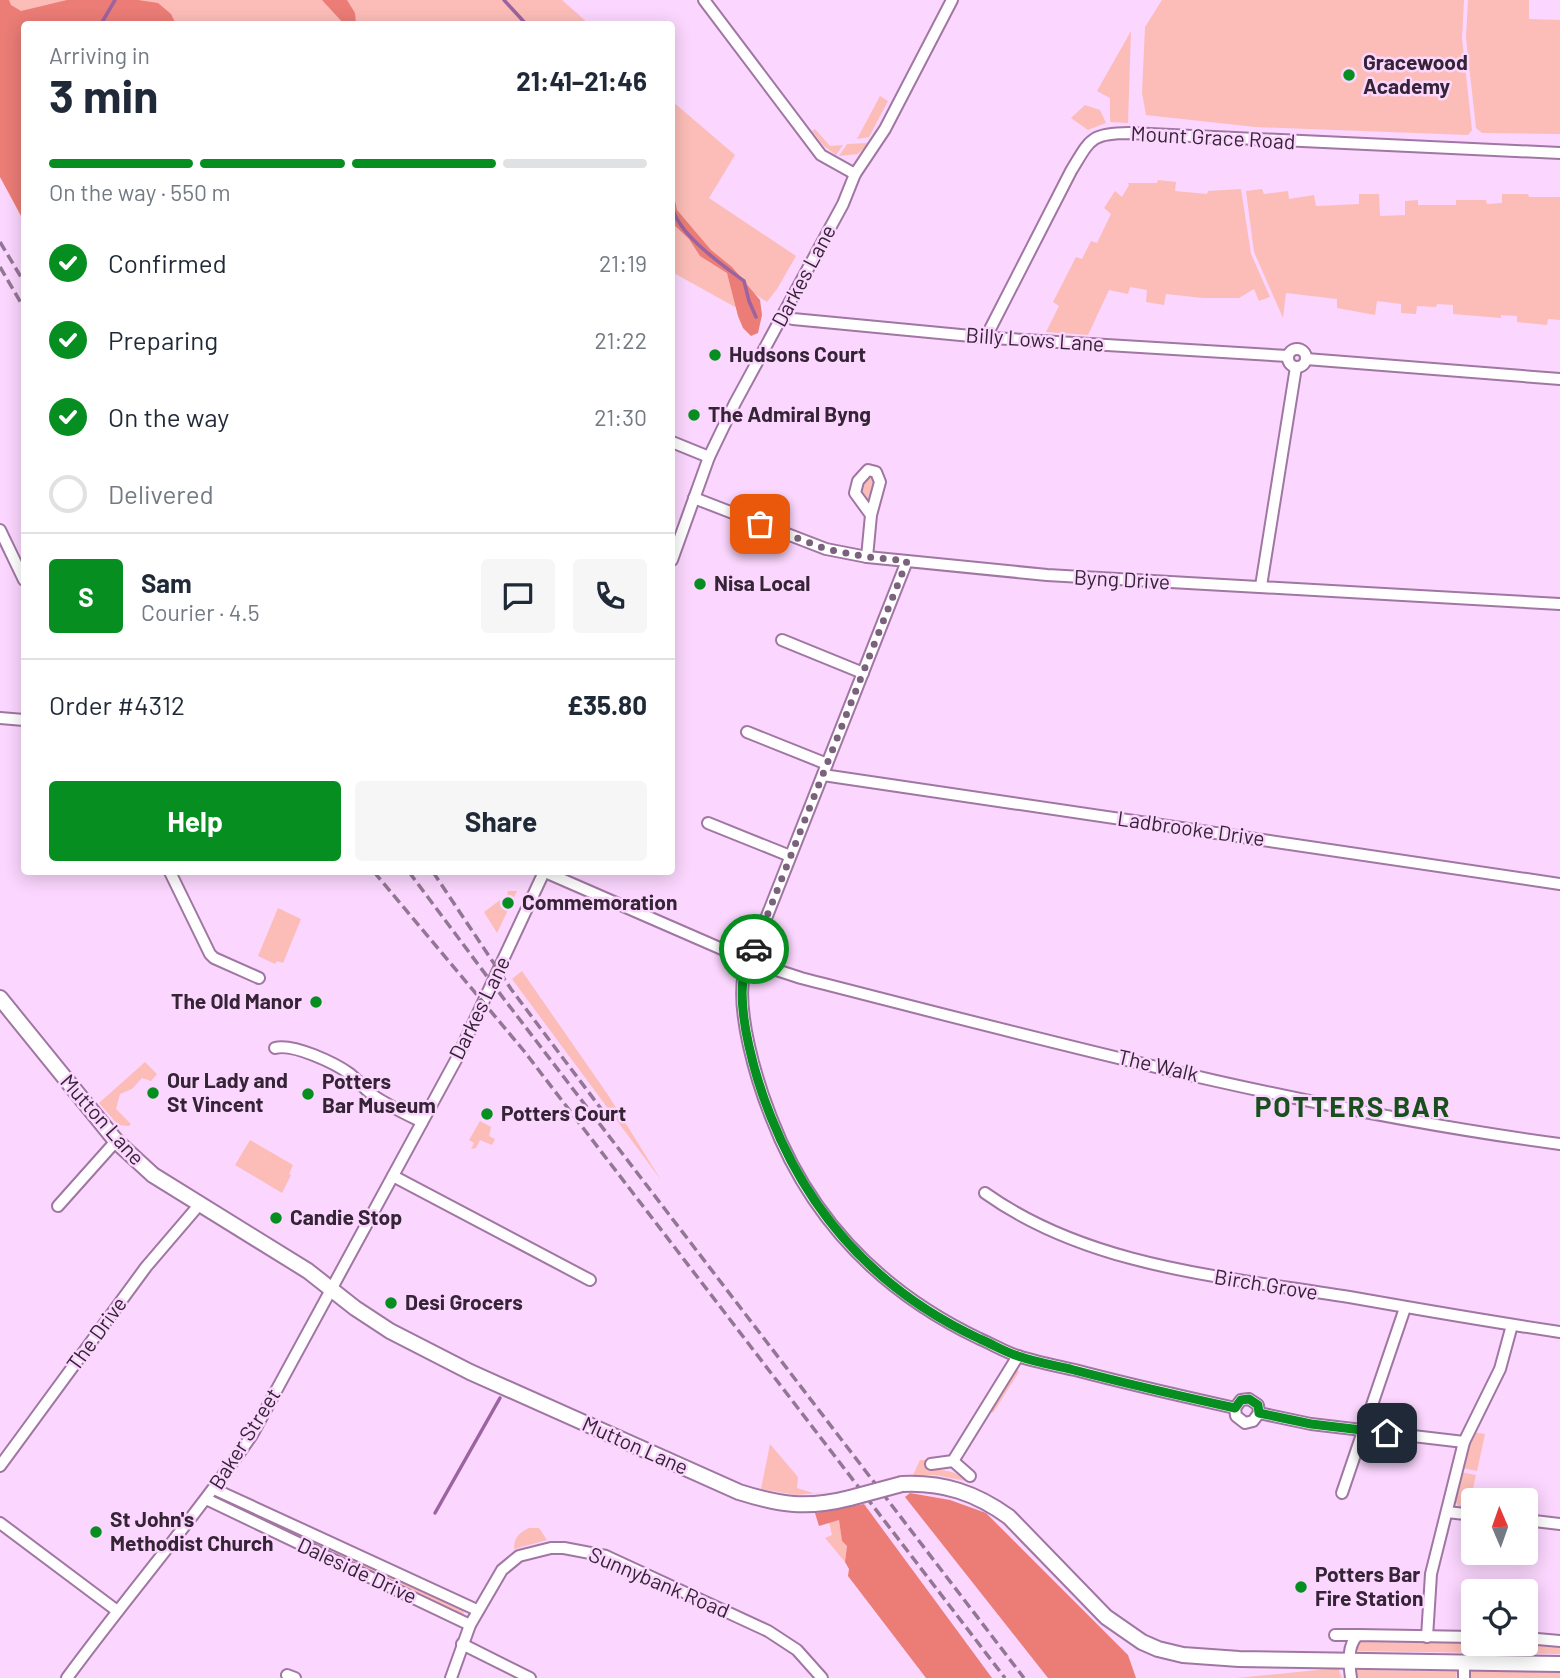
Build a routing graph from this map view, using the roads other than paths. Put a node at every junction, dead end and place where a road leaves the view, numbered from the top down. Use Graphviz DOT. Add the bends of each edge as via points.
graph roads {
  1 [pos="704,0"];
  2 [pos="952,0"];
  3 [pos="1560,153"];
  4 [pos="855,174"];
  5 [pos="783,315"];
  6 [pos="986,337"];
  7 [pos="1288,356"];
  8 [pos="1306,359"];
  9 [pos="1296,367"];
  10 [pos="1560,379"];
  11 [pos="675,443"];
  12 [pos="709,457"];
  13 [pos="694,498"];
  14 [pos="871,515"];
  15 [pos="0,530"];
  16 [pos="675,552"];
  17 [pos="13,557"];
  18 [pos="867,557"];
  19 [pos="0,558"];
  20 [pos="907,561"];
  21 [pos="21,574"];
  22 [pos="1261,586"];
  23 [pos="1560,604"];
  24 [pos="782,640"];
  25 [pos="863,673"];
  26 [pos="0,718"];
  27 [pos="21,720"];
  28 [pos="747,732"];
  29 [pos="825,770"];
  30 [pos="708,823"];
  31 [pos="790,856"];
  32 [pos="171,875"];
  33 [pos="543,875"];
  34 [pos="551,875"];
  35 [pos="1560,884"];
  36 [pos="754,949"];
  37 [pos="738,956"];
  38 [pos="761,965"];
  39 [pos="744,973"];
  40 [pos="259,978"];
  41 [pos="0,998"];
  42 [pos="275,1048"];
  43 [pos="422,1122"];
  44 [pos="116,1141"];
  45 [pos="1560,1144"];
  46 [pos="393,1176"];
  47 [pos="985,1192"];
  48 [pos="199,1205"];
  49 [pos="58,1206"];
  50 [pos="590,1280"];
  51 [pos="332,1290"];
  52 [pos="1405,1308"];
  53 [pos="1512,1325"];
  54 [pos="1560,1332"];
  55 [pos="1018,1356"];
  56 [pos="1235,1408"];
  57 [pos="1259,1413"];
  58 [pos="1362,1430"];
  59 [pos="1464,1442"];
  60 [pos="953,1461"];
  61 [pos="931,1464"];
  62 [pos="0,1466"];
  63 [pos="970,1476"];
  64 [pos="214,1489"];
  65 [pos="1342,1493"];
  66 [pos="206,1499"];
  67 [pos="1447,1512"];
  68 [pos="1461,1514"];
  69 [pos="1538,1521"];
  70 [pos="0,1523"];
  71 [pos="1560,1524"];
  72 [pos="116,1610"];
  73 [pos="477,1610"];
  74 [pos="470,1625"];
  75 [pos="1335,1635"];
  76 [pos="1358,1635"];
  77 [pos="1427,1637"];
  78 [pos="1461,1637"];
  79 [pos="1538,1640"];
  80 [pos="1560,1641"];
  81 [pos="462,1644"];
  82 [pos="1350,1661"];
  83 [pos="1464,1662"];
  84 [pos="1560,1664"];
  85 [pos="67,1678"];
  86 [pos="450,1678"];
  87 [pos="530,1678"];
  88 [pos="822,1678"];
  89 [pos="1351,1678"];
  90 [pos="1464,1678"];
  1 -- 4 [label="street" via="821,155"];
  2 -- 4 [label="street, Darkes Lane" via="885,129"];
  3 -- 6 [label="street, Mount Grace Road" via="1101,134 1071,171"];
  4 -- 5 [label="street, Darkes Lane"];
  5 -- 6 [label="street, Billy Lows Lane"];
  5 -- 12 [label="street, Darkes Lane"];
  6 -- 7 [label="street, Billy Lows Lane"];
  7 -- 8 [label="street, Billy Lows Lane" via="1297,349"];
  7 -- 9 [label="street"];
  8 -- 9 [label="street"];
  8 -- 10 [label="street, Billy Lows Lane"];
  9 -- 22 [label="street"];
  11 -- 12 [label="street"];
  12 -- 13 [label="street, Darkes Lane"];
  13 -- 16 [label="street, Darkes Lane"];
  13 -- 18 [label="street, Byng Drive" via="826,549"];
  14 -- 18 [label="street"];
  15 -- 17 [label="street"];
  17 -- 19 [label="street"];
  17 -- 21 [label="street"];
  18 -- 20 [label="street, Byng Drive"];
  20 -- 22 [label="street, Byng Drive" via="1047,575"];
  20 -- 25 [label="street"];
  22 -- 23 [label="street, Byng Drive"];
  24 -- 25 [label="street"];
  25 -- 29 [label="street"];
  26 -- 27 [label="street"];
  28 -- 29 [label="street, Ladbrooke Drive"];
  29 -- 31 [label="street"];
  29 -- 35 [label="street, Ladbrooke Drive"];
  30 -- 31 [label="street"];
  31 -- 36 [label="street"];
  32 -- 40 [label="street" via="209,954"];
  33 -- 43 [label="street, Darkes Lane"];
  34 -- 37 [label="street"];
  36 -- 37 [label="street"];
  36 -- 38 [label="street" via="761,956"];
  37 -- 39 [label="street" via="737,964"];
  38 -- 39 [label="street" via="755,972"];
  38 -- 45 [label="street, The Walk" via="1155,1066 1392,1118"];
  39 -- 55 [label="street" via="742,1001 761,1091 788,1157 824,1213 900,1293 931,1314"];
  41 -- 44 [label="main road, Mutton Lane"];
  42 -- 43 [label="street" via="284,1046 337,1066 372,1095"];
  43 -- 46 [label="street, Darkes Lane"];
  44 -- 48 [label="main road, Mutton Lane" via="153,1175"];
  44 -- 49 [label="street"];
  46 -- 50 [label="street"];
  46 -- 51 [label="street, Darkes Lane"];
  47 -- 52 [label="street, Birch Grove" via="1011,1211 1089,1246 1230,1280"];
  48 -- 51 [label="main road, Mutton Lane"];
  48 -- 62 [label="street, The Drive" via="146,1268"];
  51 -- 64 [label="street, Baker Street" via="252,1434"];
  51 -- 82 [label="main road, Mutton Lane, bridge" via="390,1331 470,1372 739,1492 799,1506 902,1485 957,1489 1009,1517 1106,1617 1142,1642 1209,1658"];
  52 -- 53 [label="street, Birch Grove"];
  52 -- 58 [label="street"];
  53 -- 54 [label="street, Birch Grove"];
  53 -- 59 [label="street" via="1500,1369"];
  55 -- 56 [label="street"];
  55 -- 60 [label="street"];
  56 -- 57 [label="street" via="1249,1399 1258,1405"];
  56 -- 57 [label="street" via="1238,1419 1245,1423 1253,1422"];
  57 -- 58 [label="street"];
  58 -- 59 [label="street"];
  58 -- 65 [label="street"];
  59 -- 67 [label="street"];
  60 -- 61 [label="street"];
  60 -- 63 [label="street"];
  64 -- 66 [label="street, Baker Street"];
  64 -- 73 [label="street, Daleside Drive"];
  66 -- 72 [label="street, Baker Street"];
  66 -- 74 [label="street, Daleside Drive"];
  67 -- 68 [label="street"];
  67 -- 77 [label="street" via="1431,1574"];
  69 -- 71 [label="street"];
  70 -- 72 [label="street"];
  72 -- 85 [label="street, Baker Street"];
  73 -- 74 [label="street, Sunnybank Road"];
  73 -- 88 [label="street, Sunnybank Road" via="502,1570 519,1556 551,1548 590,1552 768,1631 797,1650"];
  74 -- 81 [label="street, Sunnybank Road"];
  75 -- 76 [label="street"];
  76 -- 77 [label="street"];
  76 -- 82 [label="street" via="1350,1646"];
  77 -- 78 [label="street"];
  79 -- 80 [label="street"];
  81 -- 86 [label="street, Sunnybank Road"];
  81 -- 87 [label="street"];
  82 -- 83 [label="main road, Mutton Lane"];
  82 -- 89 [label="street"];
  83 -- 84 [label="main road, Mutton Lane"];
  83 -- 90 [label="street"];
}
